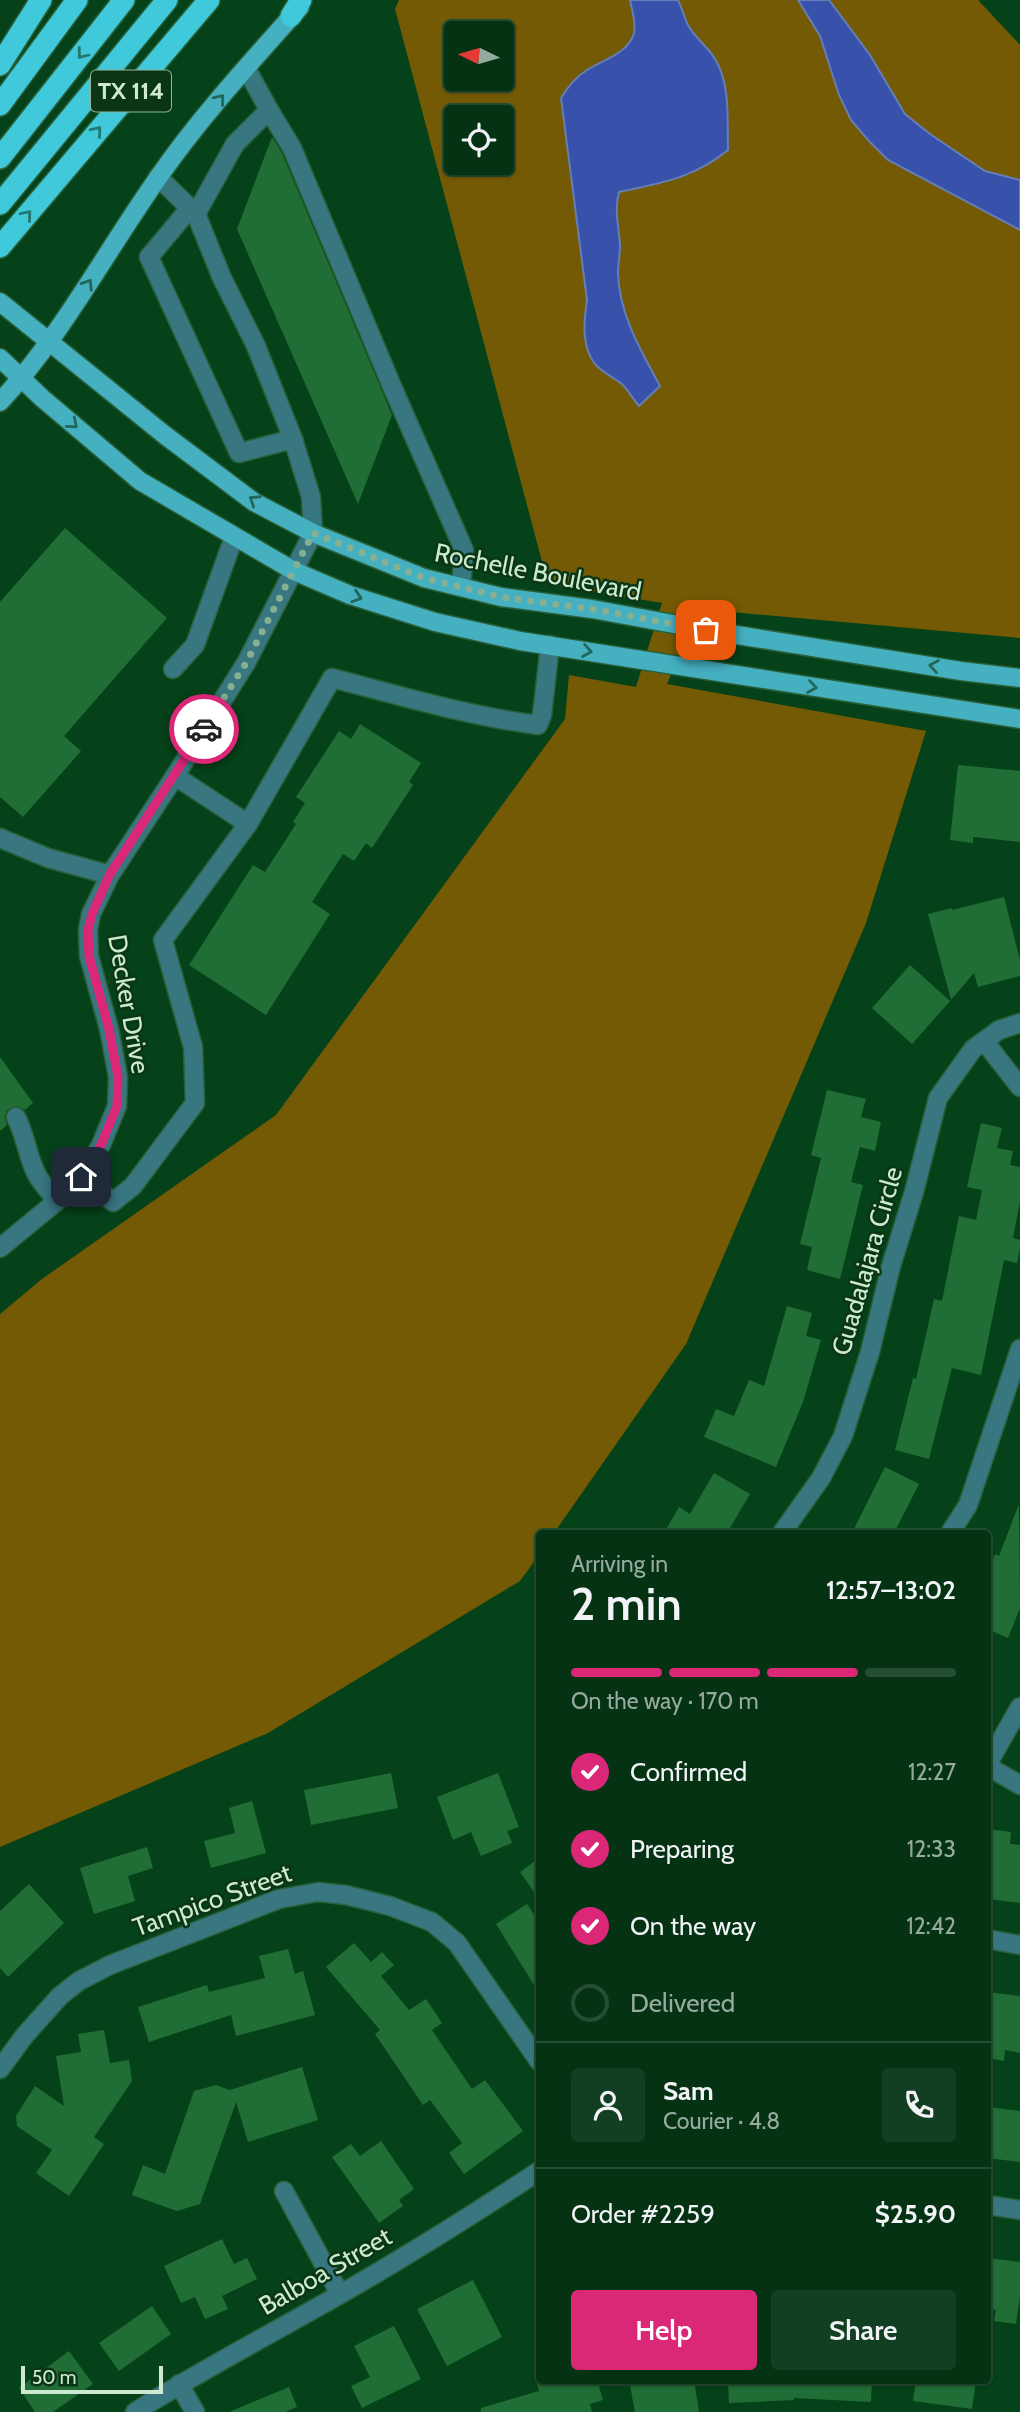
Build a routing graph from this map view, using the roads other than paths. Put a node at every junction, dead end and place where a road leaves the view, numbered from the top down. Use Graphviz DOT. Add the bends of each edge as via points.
graph roads {
  1 [pos="41,0"];
  2 [pos="77,0"];
  3 [pos="124,0"];
  4 [pos="168,0"];
  5 [pos="209,0"];
  6 [pos="299,5"];
  7 [pos="0,65"];
  8 [pos="246,68"];
  9 [pos="0,105"];
  10 [pos="269,110"];
  11 [pos="0,158"];
  12 [pos="158,177"];
  13 [pos="0,204"];
  14 [pos="193,211"];
  15 [pos="0,247"];
  16 [pos="0,302"];
  17 [pos="51,341"];
  18 [pos="0,358"];
  19 [pos="22,379"];
  20 [pos="0,402"];
  21 [pos="293,439"];
  22 [pos="313,533"];
  23 [pos="234,537"];
  24 [pos="294,571"];
  25 [pos="461,587"];
  26 [pos="550,645"];
  27 [pos="173,669"];
  28 [pos="1020,678"];
  29 [pos="1020,719"];
  30 [pos="175,776"];
  31 [pos="248,824"];
  32 [pos="0,838"];
  33 [pos="110,874"];
  34 [pos="1020,1023"];
  35 [pos="984,1041"];
  36 [pos="1020,1087"];
  37 [pos="16,1117"];
  38 [pos="81,1177"];
  39 [pos="57,1201"];
  40 [pos="0,1248"];
  41 [pos="1020,1349"];
  42 [pos="784,1530"];
  43 [pos="952,1530"];
  44 [pos="1020,1707"];
  45 [pos="991,1758"];
  46 [pos="991,1767"];
  47 [pos="1020,1785"];
  48 [pos="991,1940"];
  49 [pos="1020,1945"];
  50 [pos="536,2058"];
  51 [pos="0,2068"];
  52 [pos="536,2173"];
  53 [pos="284,2191"];
  54 [pos="991,2205"];
  55 [pos="1020,2210"];
  56 [pos="340,2294"];
  57 [pos="179,2384"];
  58 [pos="135,2412"];
  59 [pos="195,2412"];
  1 -- 7 [label="highway"];
  2 -- 9 [label="highway"];
  3 -- 11 [label="highway, one-way"];
  4 -- 13 [label="highway"];
  15 -- 5 [label="highway, TX 114, one-way"];
  6 -- 8 [label="main road"];
  8 -- 10 [label="street"];
  12 -- 8 [label="main road, one-way"];
  10 -- 14 [label="street" via="235,144"];
  10 -- 25 [label="street" via="292,148 464,550"];
  12 -- 14 [label="street"];
  17 -- 12 [label="main road, one-way"];
  14 -- 21 [label="street"];
  14 -- 21 [label="street" via="149,257 239,453"];
  16 -- 17 [label="main road, Rochelle Boulevard"];
  17 -- 19 [label="main road"];
  22 -- 17 [label="main road, Rochelle Boulevard, one-way" via="254,502"];
  18 -- 19 [label="main road"];
  19 -- 20 [label="main road"];
  19 -- 23 [label="main road, one-way" via="140,481"];
  21 -- 22 [label="street" via="311,497"];
  22 -- 24 [label="street, Decker Drive"];
  22 -- 25 [label="main road, Rochelle Boulevard" via="424,578"];
  23 -- 24 [label="main road"];
  23 -- 27 [label="street" via="195,645"];
  24 -- 26 [label="main road, one-way" via="349,595 435,622"];
  24 -- 30 [label="street, Decker Drive" via="246,663"];
  28 -- 25 [label="main road, Rochelle Boulevard, one-way"];
  26 -- 29 [label="main road, one-way"];
  26 -- 31 [label="street" via="538,725 332,678"];
  30 -- 31 [label="street"];
  30 -- 33 [label="street, Decker Drive"];
  31 -- 38 [label="street" via="163,940 193,1047 195,1102 133,1186 113,1202"];
  32 -- 33 [label="street" via="47,858"];
  33 -- 38 [label="street, Decker Drive" via="88,930 89,956 118,1077 117,1106"];
  34 -- 35 [label="street, Guadalajara Circle"];
  35 -- 36 [label="street"];
  35 -- 42 [label="street, Guadalajara Circle" via="973,1049 938,1098 843,1436 821,1478"];
  37 -- 39 [label="street" via="37,1176"];
  38 -- 39 [label="street, Decker Drive"];
  39 -- 40 [label="street, Decker Drive"];
  41 -- 43 [label="street" via="968,1505"];
  44 -- 45 [label="street"];
  46 -- 47 [label="street"];
  48 -- 49 [label="street"];
  50 -- 51 [label="street, Tampico Street" via="457,1943 432,1922 390,1906 318,1892 279,1899 79,1981 42,2015"];
  52 -- 56 [label="street, Balboa Street"];
  53 -- 56 [label="street"];
  54 -- 55 [label="street"];
  56 -- 57 [label="street, Balboa Street"];
  57 -- 58 [label="street, Balboa Street"];
  57 -- 59 [label="street"];
}
